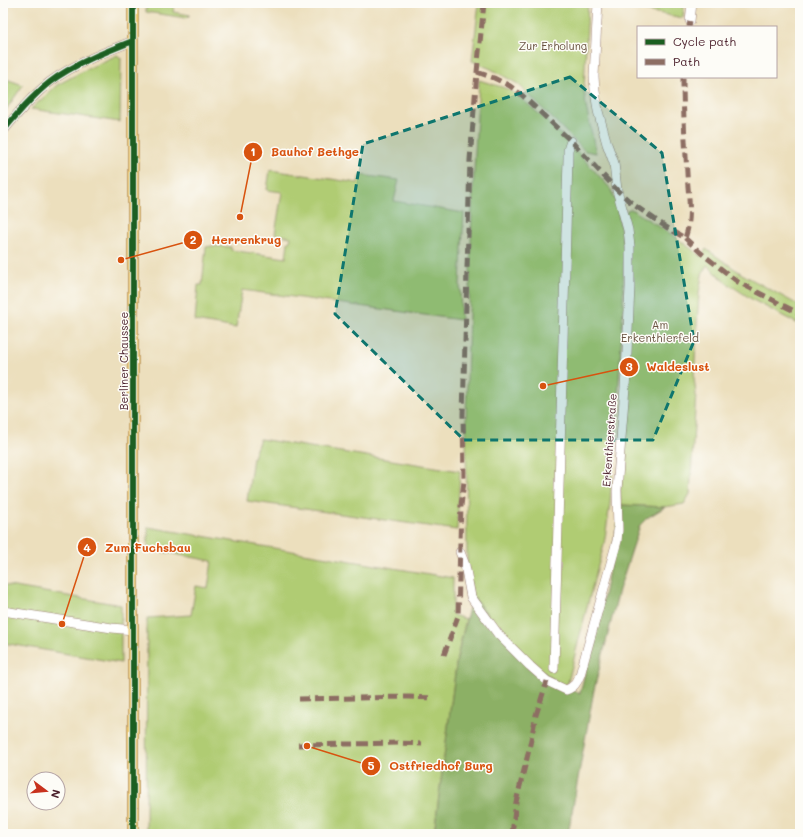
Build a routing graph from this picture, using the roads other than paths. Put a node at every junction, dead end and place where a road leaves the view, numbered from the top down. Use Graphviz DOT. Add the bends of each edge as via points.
graph roads {
  1 [pos="133,3"];
  2 [pos="598,3"];
  3 [pos="692,3"];
  4 [pos="690,21"];
  5 [pos="133,41"];
  6 [pos="3,131"];
  7 [pos="572,142"];
  8 [pos="460,552"];
  9 [pos="3,611"];
  10 [pos="133,630"];
  11 [pos="554,669"];
  12 [pos="133,834"];
  1 -- 5 [label="main road, Berliner Chaussee"];
  2 -- 8 [label="street, Erkenthierstraße" via="595,91 628,230 630,287 617,490 617,541 580,675 573,688 566,690 547,681 498,634 471,596"];
  3 -- 4 [label="street"];
  5 -- 6 [label="street" via="57,77 37,94"];
  5 -- 10 [label="main road, Berliner Chaussee"];
  7 -- 11 [label="street" via="568,150"];
  9 -- 10 [label="street"];
  10 -- 12 [label="main road, Berliner Chaussee"];
}
